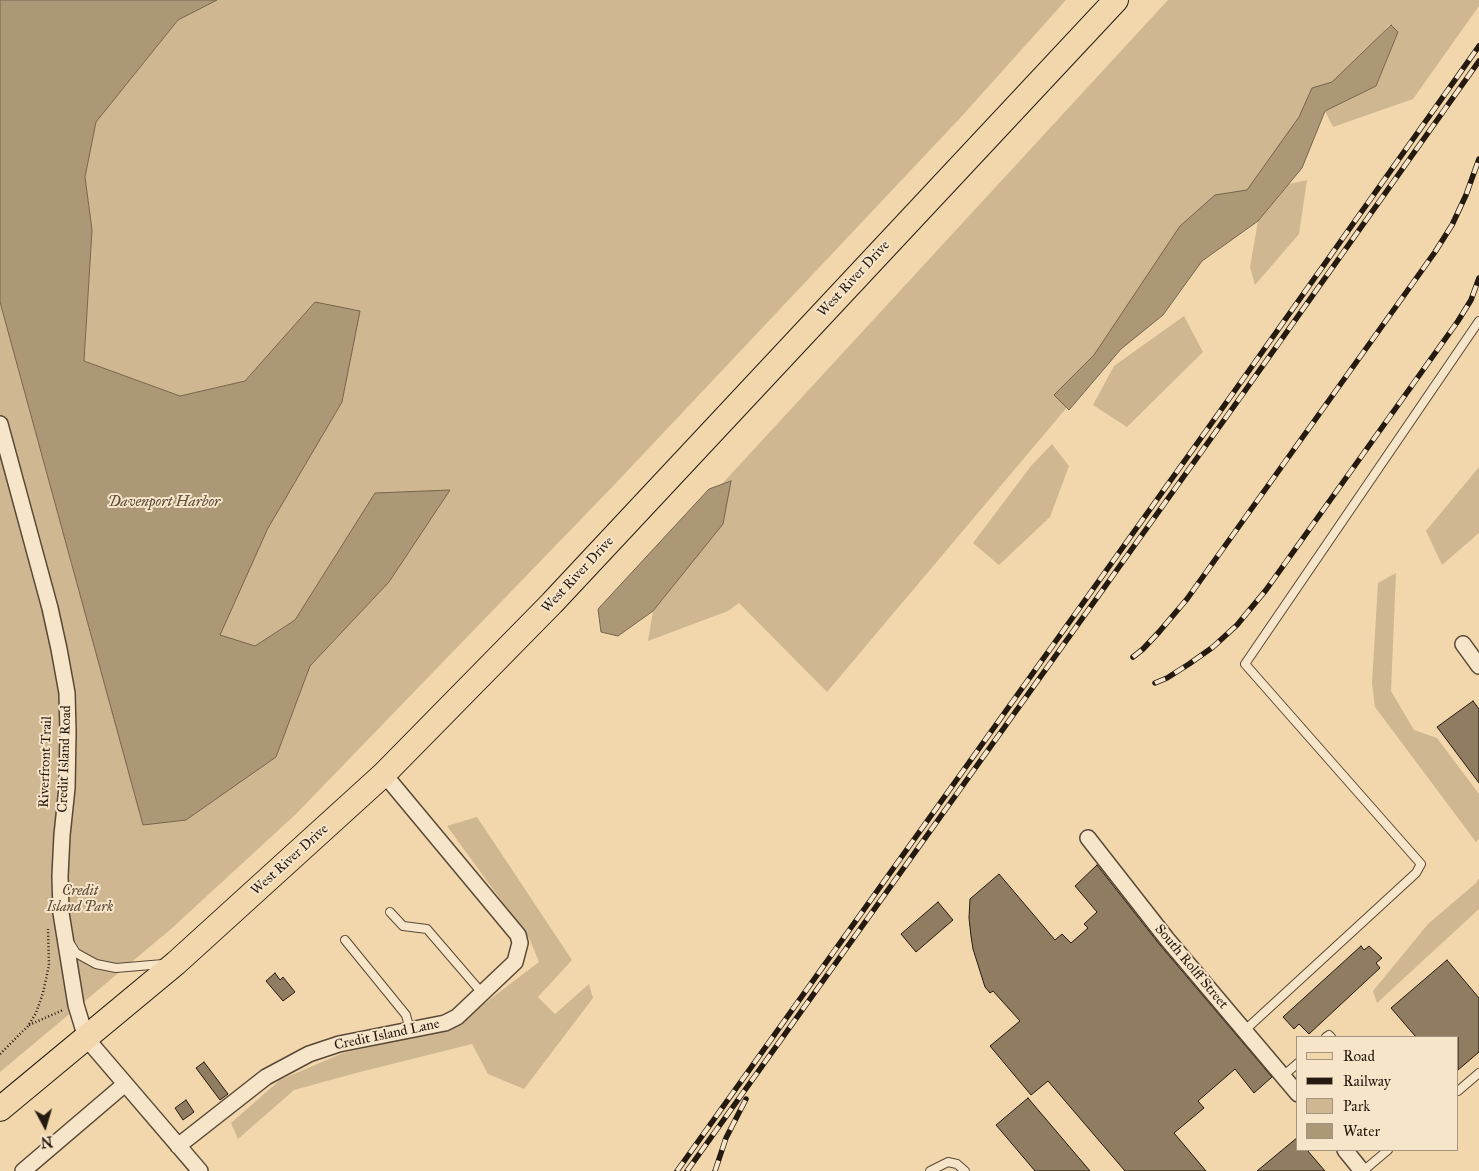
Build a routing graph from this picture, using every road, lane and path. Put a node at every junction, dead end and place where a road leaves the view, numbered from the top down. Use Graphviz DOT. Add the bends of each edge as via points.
graph roads {
  1 [pos="1116,0"];
  2 [pos="1479,321"];
  3 [pos="0,424"];
  4 [pos="1463,644"];
  5 [pos="1479,666"];
  6 [pos="384,774"];
  7 [pos="1088,838"];
  8 [pos="390,912"];
  9 [pos="48,927"];
  10 [pos="63,934"];
  11 [pos="345,940"];
  12 [pos="176,964"];
  13 [pos="482,993"];
  14 [pos="76,1005"];
  15 [pos="28,1026"];
  16 [pos="410,1030"];
  17 [pos="1244,1030"];
  18 [pos="86,1038"];
  19 [pos="0,1054"];
  20 [pos="1296,1065"];
  21 [pos="1479,1073"];
  22 [pos="1283,1076"];
  23 [pos="126,1084"];
  24 [pos="1459,1090"];
  25 [pos="1296,1092"];
  26 [pos="0,1109"];
  27 [pos="178,1146"];
  28 [pos="1345,1151"];
  29 [pos="1387,1151"];
  30 [pos="23,1171"];
  31 [pos="200,1171"];
  32 [pos="930,1171"];
  33 [pos="965,1171"];
  34 [pos="1363,1171"];
  1 -- 6 [label="main road, West River Drive" via="552,603"];
  2 -- 17 [label="lane" via="1245,664 1421,864 1416,873"];
  3 -- 10 [label="street, Credit Island Road" via="50,608 67,693 67,788 60,876"];
  4 -- 5 [label="street"];
  6 -- 12 [label="main road, West River Drive"];
  6 -- 13 [label="street, Credit Island Lane" via="518,935 520,943 515,962"];
  7 -- 17 [label="street, South Rolff Street" via="1166,939"];
  8 -- 13 [label="lane" via="403,926 427,929"];
  9 -- 15 [label="path" via="49,966 44,993"];
  10 -- 12 [label="lane" via="76,953 96,964 116,968"];
  10 -- 14 [label="street, Credit Island Road"];
  11 -- 16 [label="lane" via="406,1014"];
  12 -- 18 [label="main road, West River Drive"];
  13 -- 16 [label="street, Credit Island Lane" via="445,1024"];
  14 -- 15 [label="path"];
  14 -- 18 [label="street, Credit Island Road"];
  15 -- 19 [label="path"];
  16 -- 27 [label="street, Credit Island Lane" via="339,1044 309,1054 266,1077"];
  17 -- 22 [label="street, South Rolff Street"];
  18 -- 23 [label="street"];
  18 -- 26 [label="main road, West River Drive"];
  20 -- 22 [label="lane"];
  21 -- 24 [label="lane"];
  22 -- 25 [label="street, South Rolff Street"];
  23 -- 27 [label="street"];
  23 -- 30 [label="street"];
  27 -- 31 [label="street"];
  28 -- 34 [label="street"];
  29 -- 34 [label="lane"];
  32 -- 33 [label="lane" via="948,1162"];
}
